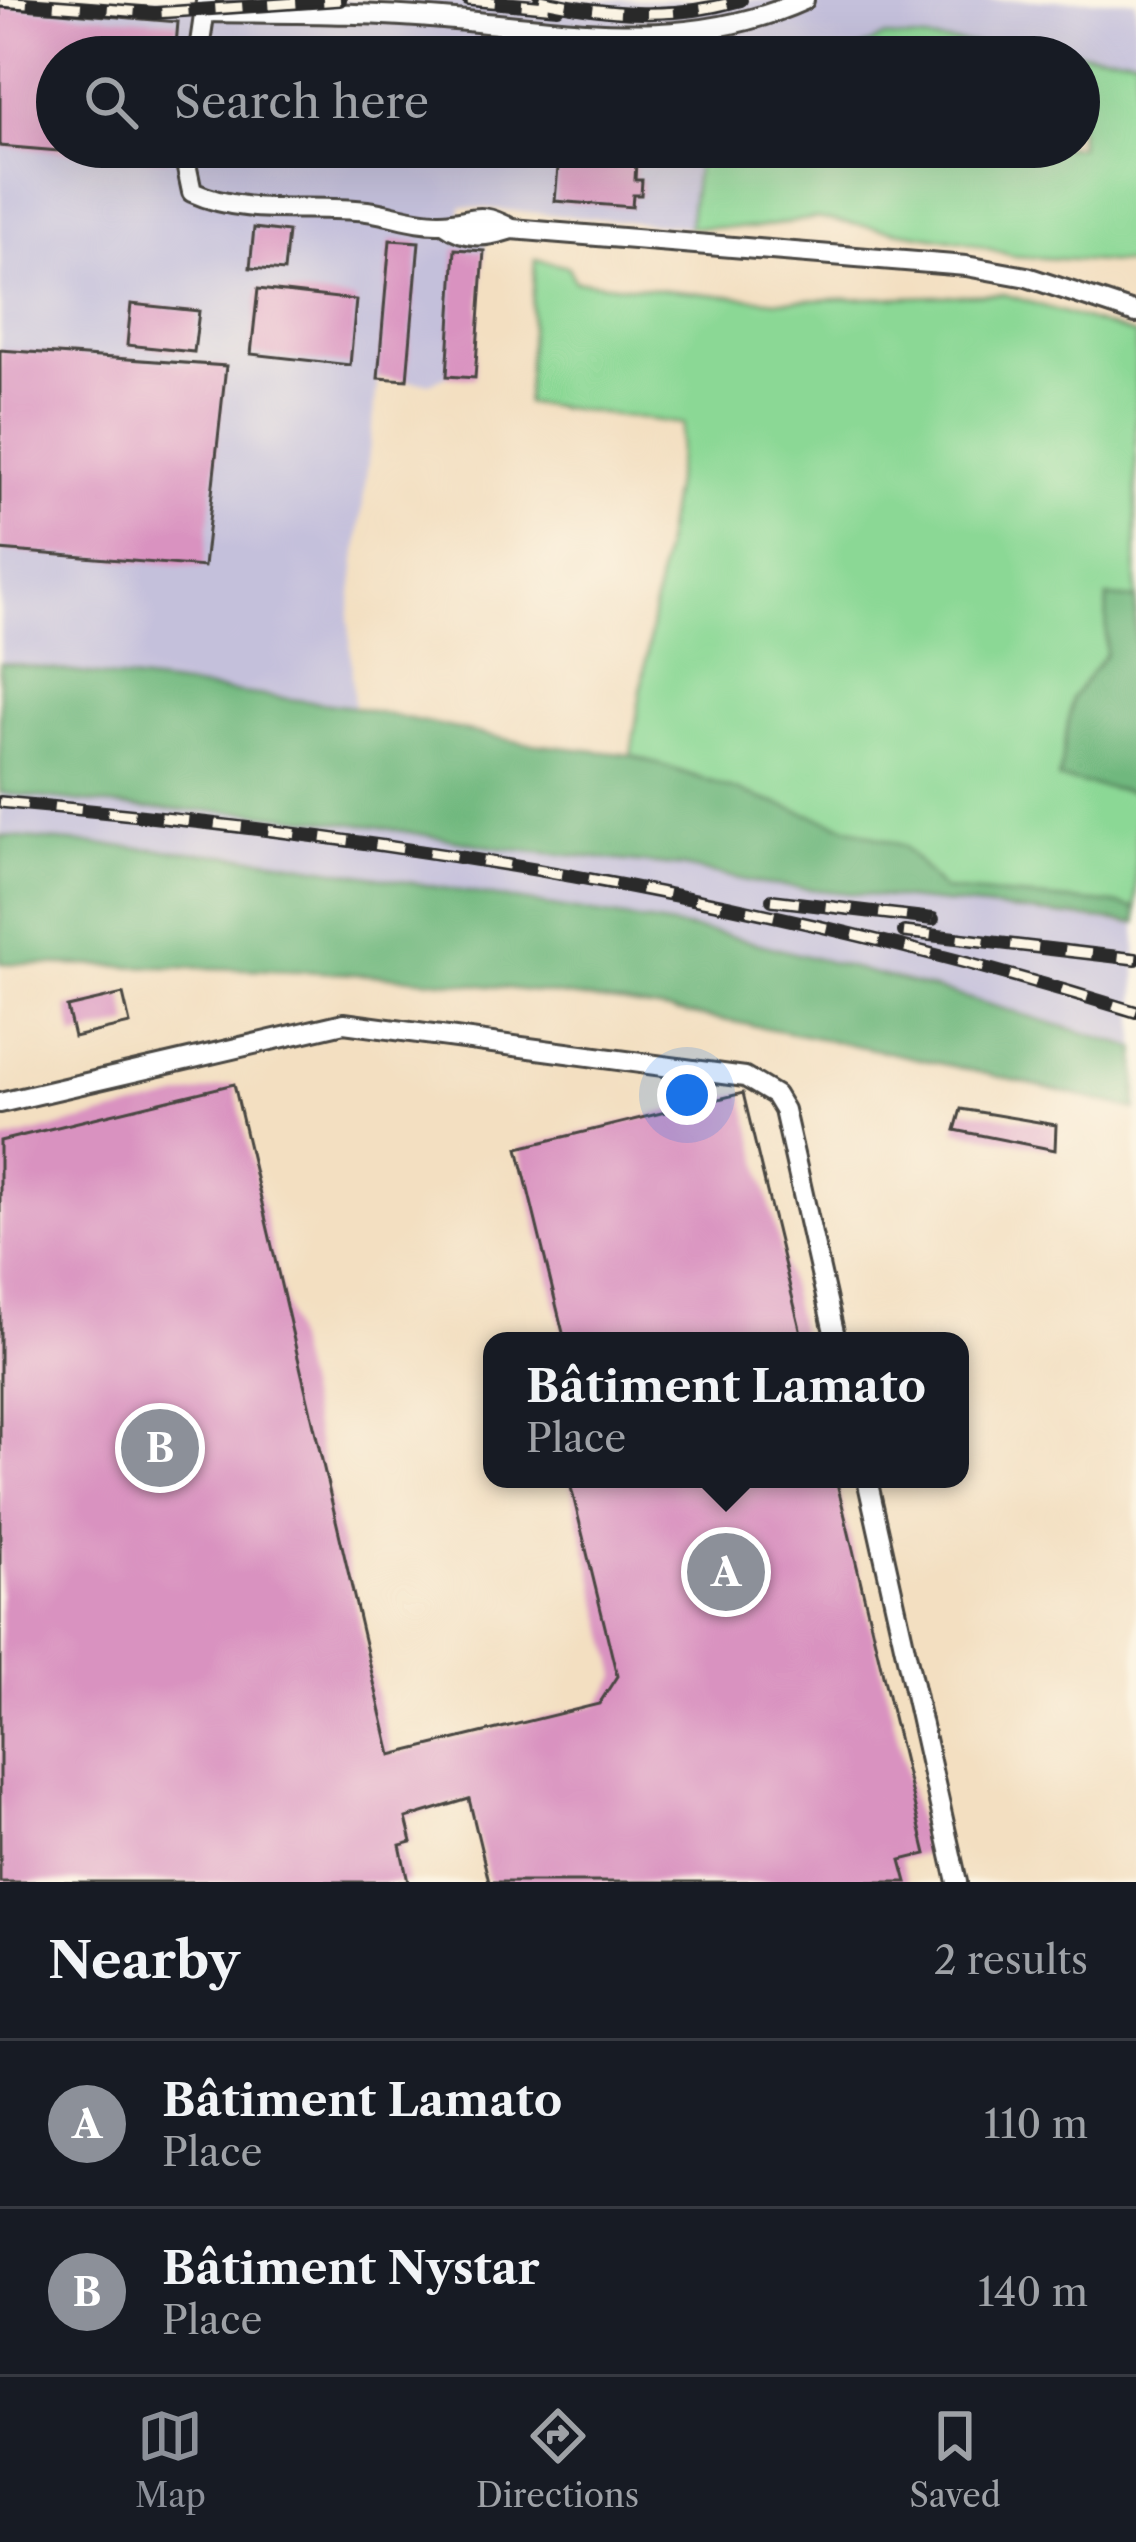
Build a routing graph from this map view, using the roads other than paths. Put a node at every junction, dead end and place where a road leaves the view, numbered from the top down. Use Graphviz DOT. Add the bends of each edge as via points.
graph roads {
  1 [pos="804,0"];
  2 [pos="206,6"];
  3 [pos="746,10"];
  4 [pos="202,36"];
  5 [pos="189,168"];
  6 [pos="1136,314"];
  7 [pos="0,1103"];
  8 [pos="834,1332"];
  9 [pos="869,1488"];
  10 [pos="957,1882"];
  1 -- 3 [label="lane"];
  2 -- 3 [label="lane" via="604,36 717,28"];
  2 -- 4 [label="lane"];
  5 -- 6 [label="lane" via="192,192 222,206 369,211 446,224 459,234 512,229 966,266"];
  7 -- 8 [label="lane" via="344,1023 745,1077 784,1110"];
  9 -- 10 [label="lane"];
}
